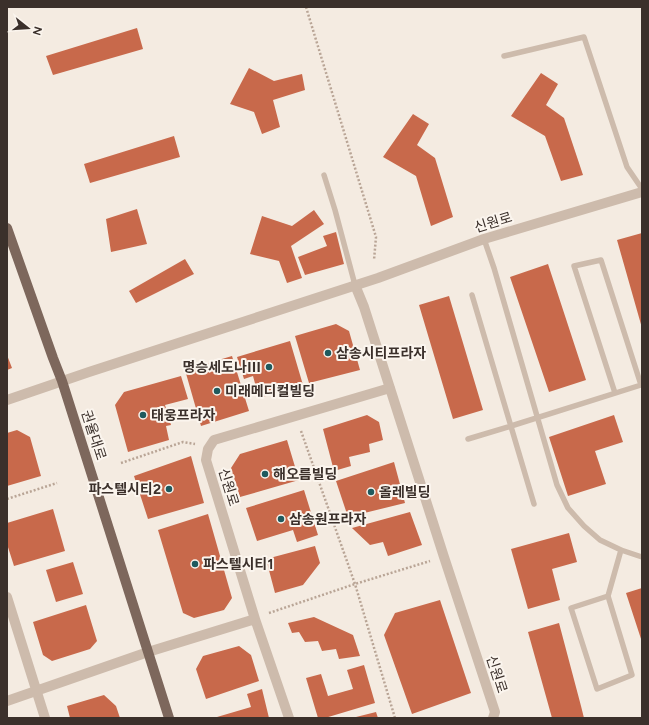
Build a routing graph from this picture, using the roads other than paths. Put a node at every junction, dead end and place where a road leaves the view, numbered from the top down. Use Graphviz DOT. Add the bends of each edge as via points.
graph roads {
  1 [pos="504,56"];
  2 [pos="324,175"];
  3 [pos="642,189"];
  4 [pos="642,192"];
  5 [pos="7,228"];
  6 [pos="484,239"];
  7 [pos="355,285"];
  8 [pos="472,295"];
  9 [pos="62,381"];
  10 [pos="390,388"];
  11 [pos="615,393"];
  12 [pos="7,400"];
  13 [pos="538,417"];
  14 [pos="511,426"];
  15 [pos="468,439"];
  16 [pos="534,504"];
  17 [pos="621,550"];
  18 [pos="642,557"];
  19 [pos="608,596"];
  20 [pos="7,597"];
  21 [pos="255,619"];
  22 [pos="148,652"];
  23 [pos="37,690"];
  24 [pos="7,700"];
  25 [pos="45,718"];
  26 [pos="169,718"];
  27 [pos="289,718"];
  28 [pos="494,718"];
  1 -- 3 [label="lane" via="584,37 627,167"];
  2 -- 7 [label="lane" via="336,210"];
  4 -- 6 [label="street, 신원로"];
  5 -- 9 [label="main road, 권율대로"];
  6 -- 7 [label="street, 신원로"];
  6 -- 13 [label="lane"];
  7 -- 9 [label="street, 신원로"];
  7 -- 10 [label="street, 신원로"];
  8 -- 14 [label="lane"];
  9 -- 12 [label="street, 신원로"];
  9 -- 22 [label="main road, 권율대로"];
  10 -- 21 [label="street, 신원로" via="214,440 208,449 206,460"];
  10 -- 28 [label="street, 신원로" via="495,712"];
  11 -- 11 [label="lane" via="574,266 601,260 641,384"];
  11 -- 13 [label="lane"];
  13 -- 14 [label="lane"];
  13 -- 17 [label="lane" via="557,484 568,508 600,540"];
  14 -- 15 [label="lane"];
  14 -- 16 [label="lane"];
  17 -- 18 [label="lane"];
  17 -- 19 [label="lane"];
  19 -- 19 [label="lane" via="632,675 597,689 572,608"];
  20 -- 23 [label="street"];
  21 -- 22 [label="street"];
  21 -- 27 [label="street, 신원로"];
  22 -- 23 [label="street"];
  22 -- 26 [label="main road, 권율대로"];
  23 -- 24 [label="street"];
  23 -- 25 [label="street"];
}
